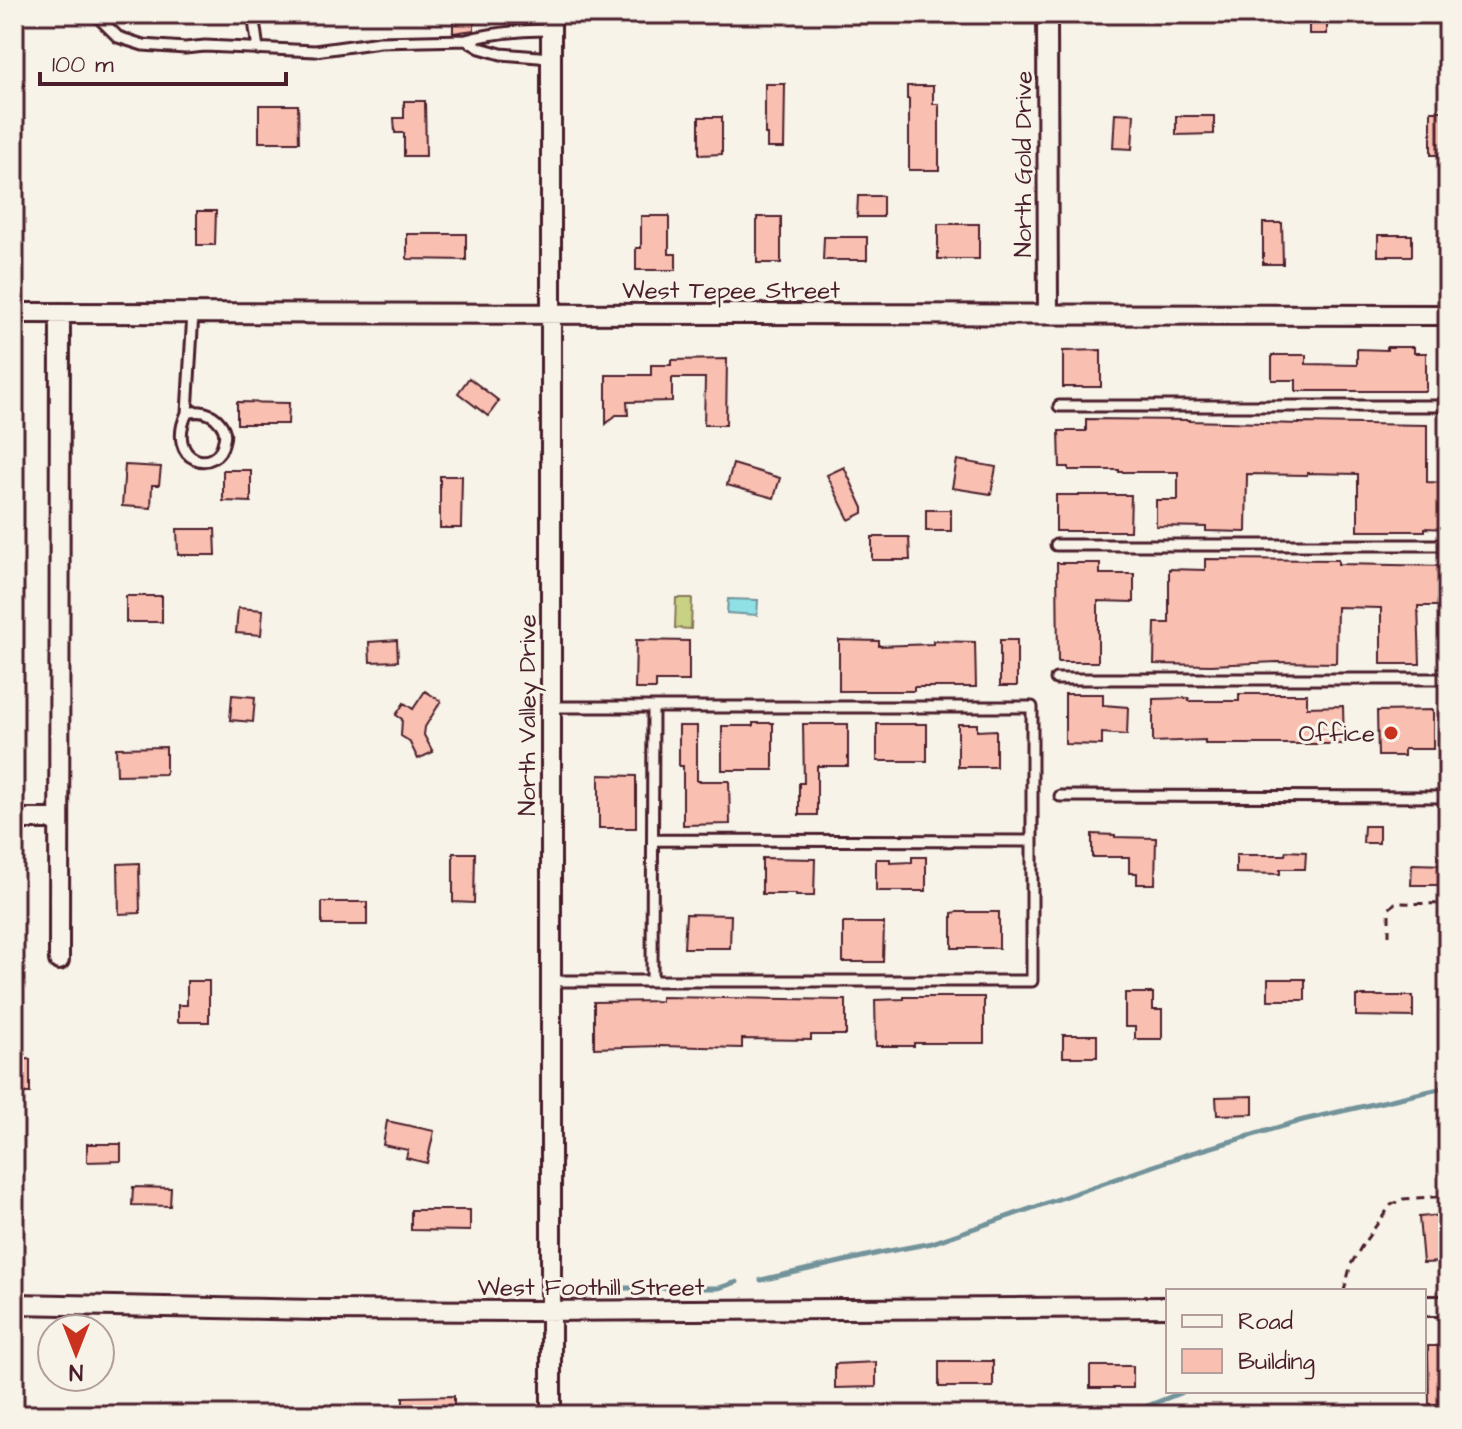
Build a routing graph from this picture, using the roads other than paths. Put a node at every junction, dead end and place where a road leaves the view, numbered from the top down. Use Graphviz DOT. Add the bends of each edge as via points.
graph roads {
  1 [pos="95,14"];
  2 [pos="253,14"];
  3 [pos="1047,14"];
  4 [pos="551,22"];
  5 [pos="466,40"];
  6 [pos="258,49"];
  7 [pos="551,58"];
  8 [pos="14,313"];
  9 [pos="60,313"];
  10 [pos="193,313"];
  11 [pos="551,314"];
  12 [pos="1048,314"];
  13 [pos="1448,315"];
  14 [pos="1059,406"];
  15 [pos="1448,406"];
  16 [pos="187,413"];
  17 [pos="1056,545"];
  18 [pos="1448,545"];
  19 [pos="1056,679"];
  20 [pos="1448,679"];
  21 [pos="551,707"];
  22 [pos="653,707"];
  23 [pos="1060,796"];
  24 [pos="1448,797"];
  25 [pos="14,819"];
  26 [pos="59,819"];
  27 [pos="653,840"];
  28 [pos="1032,841"];
  29 [pos="59,960"];
  30 [pos="552,981"];
  31 [pos="652,981"];
  32 [pos="14,1304"];
  33 [pos="1426,1306"];
  34 [pos="1448,1306"];
  35 [pos="1166,1307"];
  36 [pos="551,1311"];
  37 [pos="551,1415"];
  1 -- 6 [label="lane" via="118,37 143,45"];
  2 -- 6 [label="lane"];
  3 -- 12 [label="street, North Gold Drive"];
  4 -- 5 [label="lane"];
  4 -- 7 [label="street, North Valley Drive"];
  5 -- 6 [label="lane" via="380,42 315,51"];
  5 -- 7 [label="lane" via="501,54"];
  7 -- 11 [label="street, North Valley Drive"];
  8 -- 9 [label="street, West Tepee Street"];
  9 -- 10 [label="street, West Tepee Street"];
  9 -- 26 [label="street"];
  10 -- 11 [label="street, West Tepee Street"];
  10 -- 16 [label="lane"];
  11 -- 12 [label="street, West Tepee Street"];
  11 -- 21 [label="street, North Valley Drive"];
  12 -- 13 [label="street, West Tepee Street"];
  14 -- 15 [label="lane"];
  16 -- 16 [label="lane" via="181,432 185,452 195,460 216,456 223,446 223,426 214,415"];
  17 -- 18 [label="lane"];
  19 -- 20 [label="lane"];
  21 -- 22 [label="lane"];
  21 -- 30 [label="street, North Valley Drive"];
  22 -- 27 [label="lane"];
  22 -- 28 [label="lane" via="1032,707"];
  23 -- 24 [label="lane"];
  25 -- 26 [label="street"];
  26 -- 29 [label="street"];
  27 -- 28 [label="lane"];
  27 -- 31 [label="lane"];
  28 -- 31 [label="lane" via="1032,981"];
  30 -- 31 [label="lane"];
  30 -- 36 [label="street, North Valley Drive"];
  32 -- 36 [label="street, West Foothill Street"];
  33 -- 34 [label="street"];
  35 -- 36 [label="street, West Foothill Street"];
  36 -- 37 [label="street, North Valley Drive"];
}
